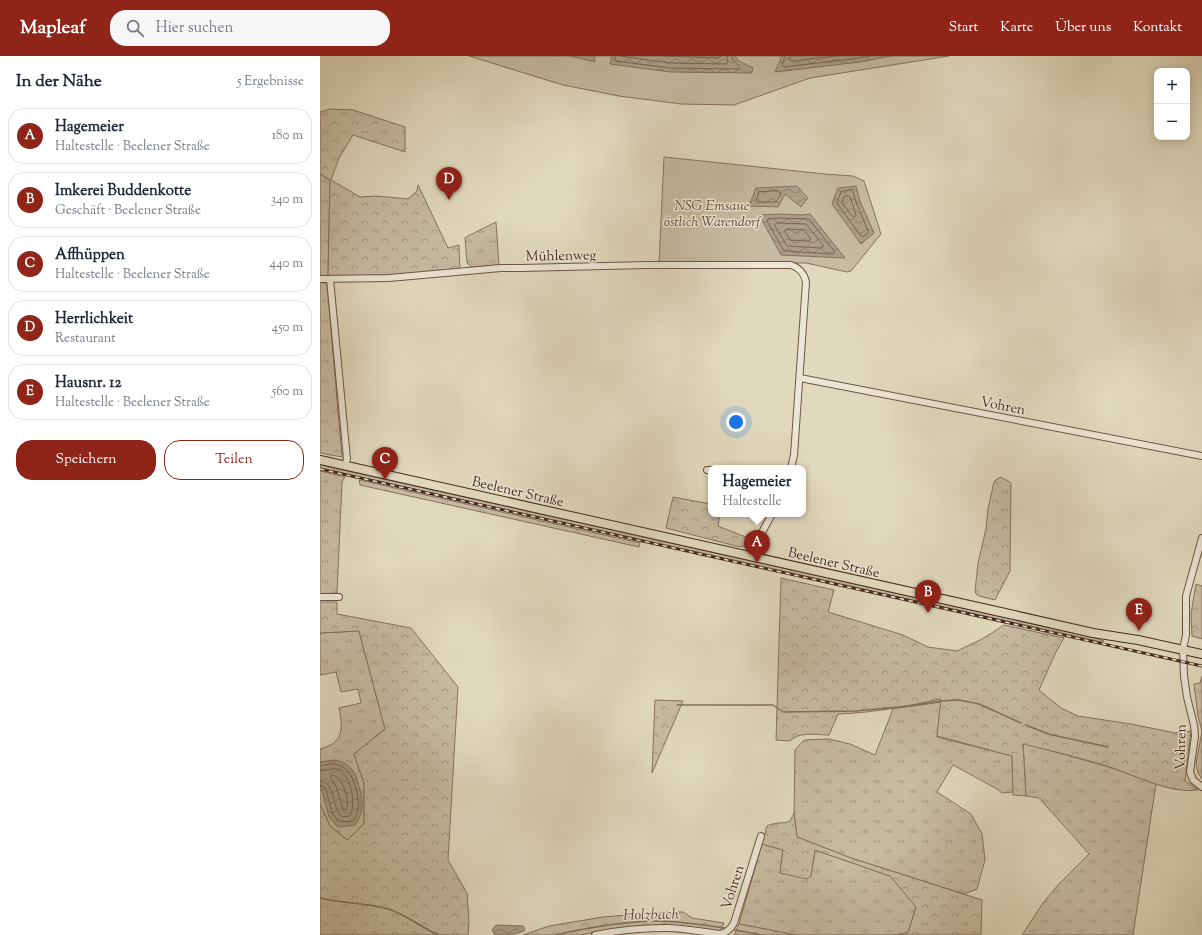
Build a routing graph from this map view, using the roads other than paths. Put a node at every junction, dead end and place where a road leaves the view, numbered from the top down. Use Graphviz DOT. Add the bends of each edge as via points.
graph roads {
  1 [pos="330,279"];
  2 [pos="320,280"];
  3 [pos="800,378"];
  4 [pos="1202,456"];
  5 [pos="320,460"];
  6 [pos="792,465"];
  7 [pos="345,466"];
  8 [pos="770,517"];
  9 [pos="1202,538"];
  10 [pos="750,556"];
  11 [pos="320,597"];
  12 [pos="339,597"];
  13 [pos="1183,650"];
  14 [pos="1202,654"];
  15 [pos="1202,787"];
  16 [pos="761,836"];
  17 [pos="595,935"];
  1 -- 2 [label="street, Mühlenweg"];
  1 -- 3 [label="street, Mühlenweg" via="390,278 501,268 791,265 801,270 806,282"];
  1 -- 7 [label="street" via="347,459"];
  3 -- 4 [label="street, Vohren"];
  3 -- 6 [label="street"];
  5 -- 7 [label="main road, Beelener Straße"];
  7 -- 10 [label="main road, Beelener Straße"];
  8 -- 10 [label="street"];
  9 -- 13 [label="street, Vohren" via="1186,596 1186,635"];
  10 -- 13 [label="main road, Beelener Straße" via="1093,633"];
  11 -- 12 [label="street"];
  13 -- 14 [label="main road, Beelener Straße"];
  13 -- 15 [label="street, Vohren" via="1184,676 1195,736 1190,772 1193,780"];
  16 -- 17 [label="street, Vohren" via="734,923 726,933 660,928"];
}
